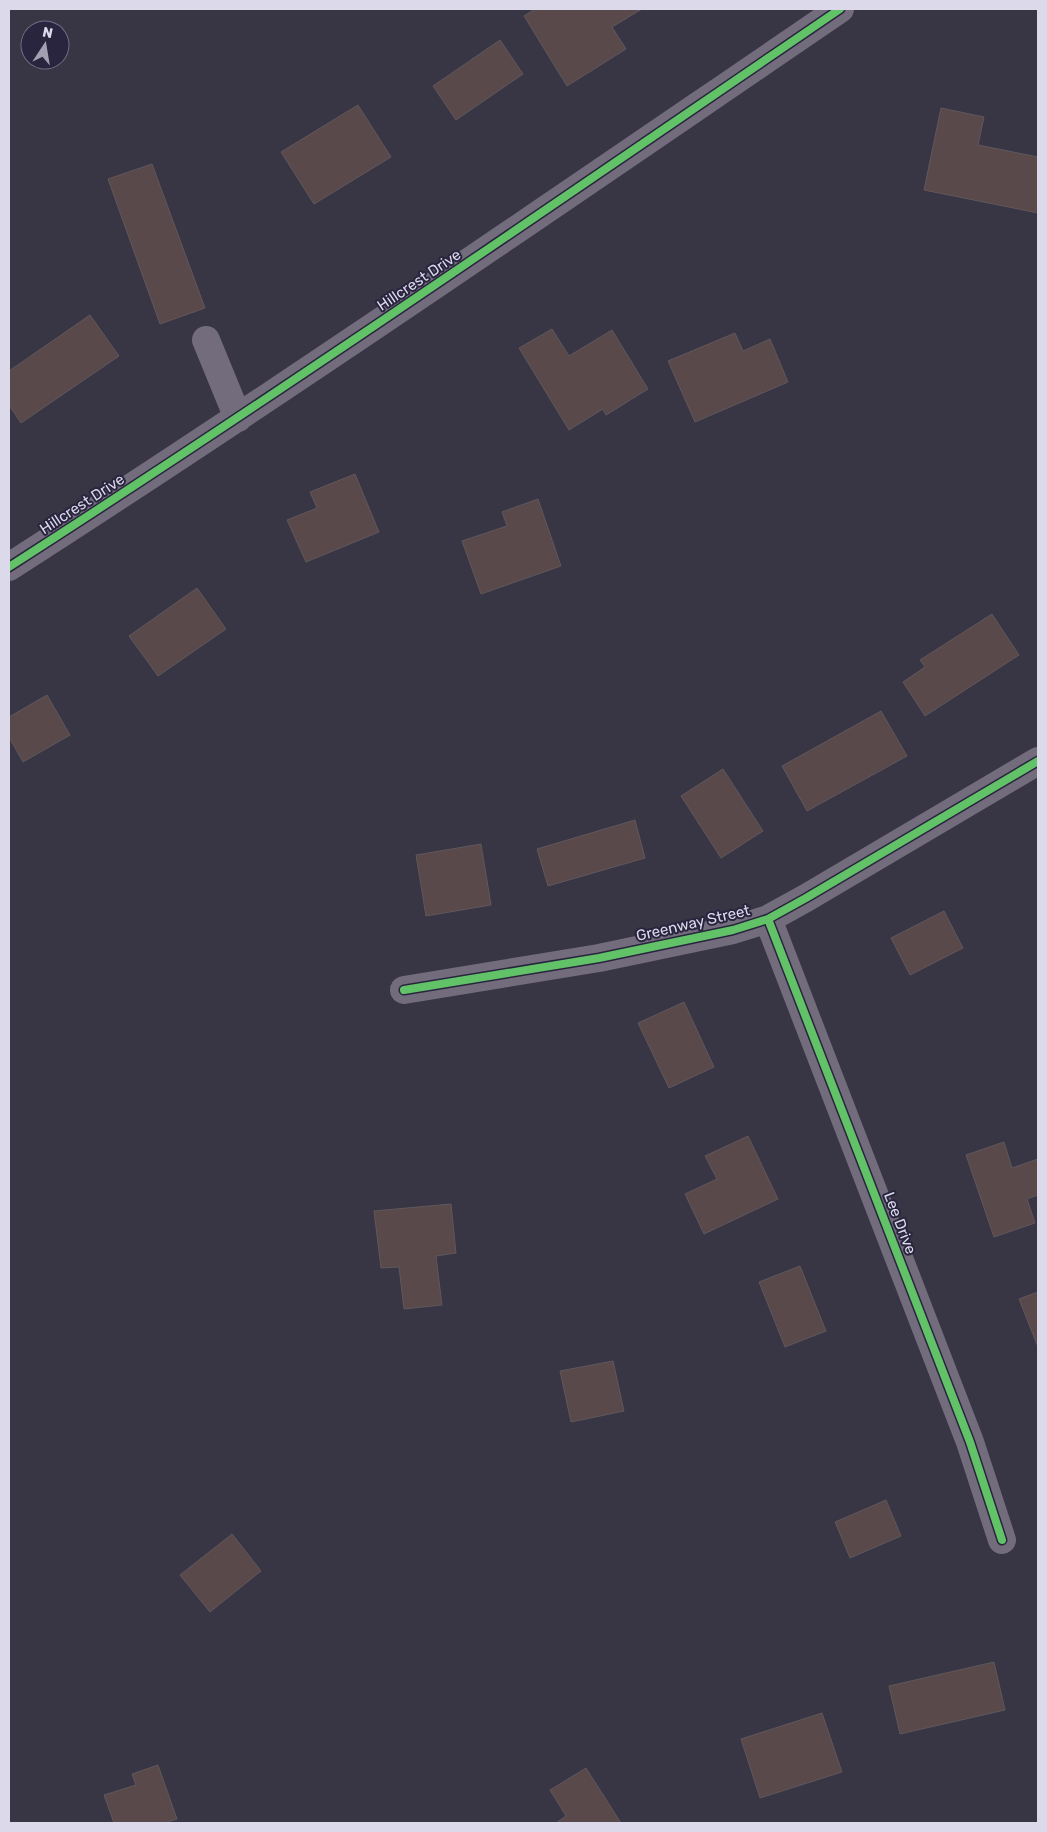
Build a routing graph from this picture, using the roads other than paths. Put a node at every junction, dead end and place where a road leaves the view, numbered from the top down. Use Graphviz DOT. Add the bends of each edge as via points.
graph roads {
  1 [pos="840,9"];
  2 [pos="206,340"];
  3 [pos="238,418"];
  4 [pos="9,567"];
  5 [pos="1038,761"];
  6 [pos="768,918"];
  7 [pos="404,990"];
  8 [pos="1002,1540"];
  1 -- 3 [label="street, Hillcrest Drive"];
  2 -- 3 [label="street"];
  3 -- 4 [label="street, Hillcrest Drive"];
  5 -- 6 [label="street, Greenway Street"];
  6 -- 7 [label="street, Greenway Street" via="733,930 599,958"];
  6 -- 8 [label="street, Lee Drive" via="970,1442"];
}
